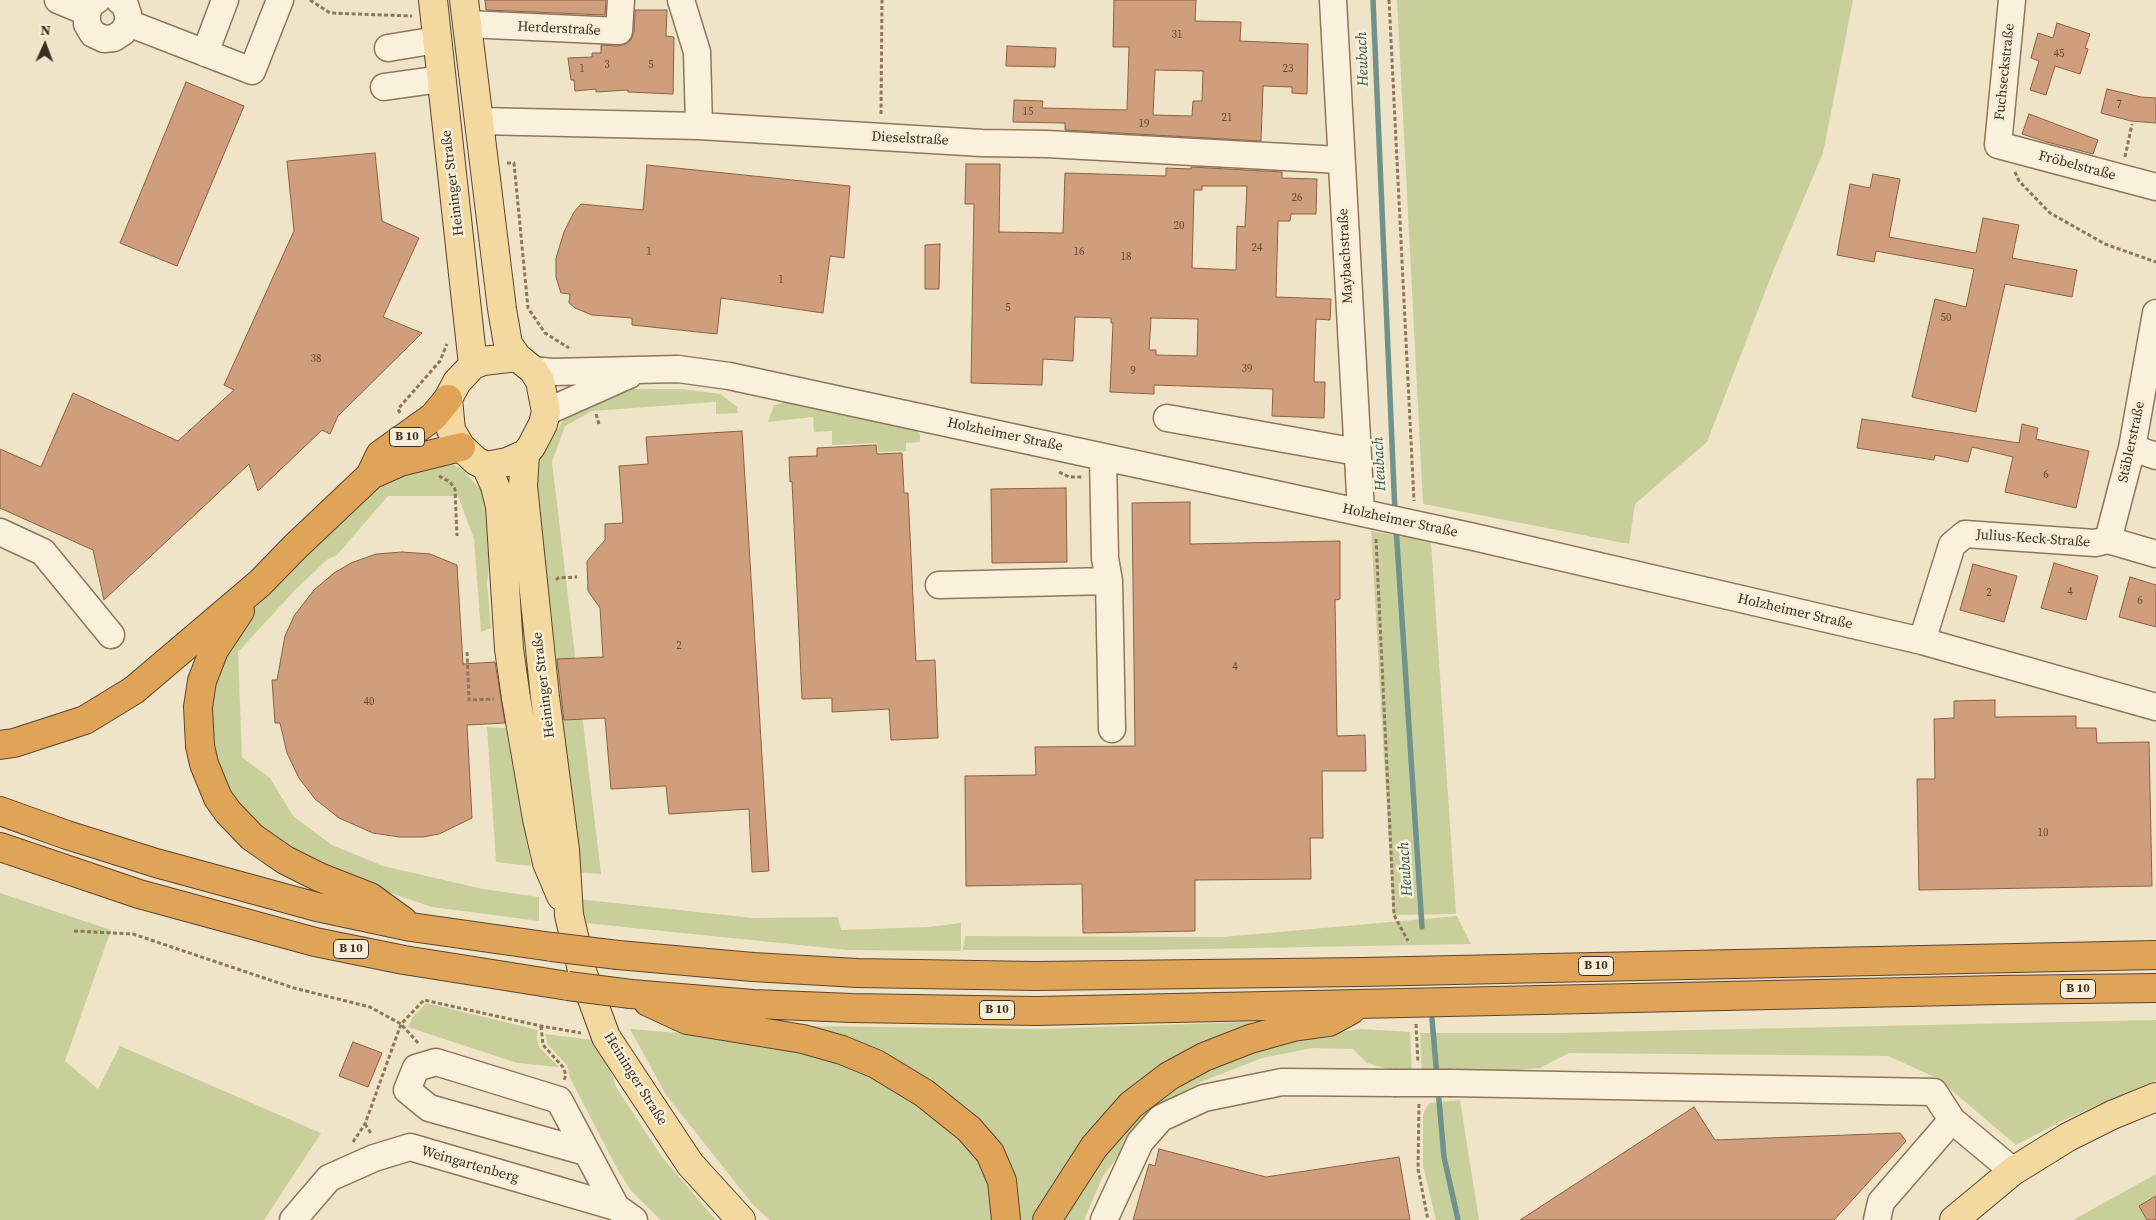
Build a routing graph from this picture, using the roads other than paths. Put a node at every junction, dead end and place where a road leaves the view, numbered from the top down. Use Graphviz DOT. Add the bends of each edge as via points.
graph roads {
  1 [pos="58,0"];
  2 [pos="225,0"];
  3 [pos="280,0"];
  4 [pos="620,0"];
  5 [pos="681,0"];
  6 [pos="1333,0"];
  7 [pos="2012,0"];
  8 [pos="92,6"];
  9 [pos="426,8"];
  10 [pos="123,12"];
  11 [pos="465,12"];
  12 [pos="437,40"];
  13 [pos="388,48"];
  14 [pos="204,52"];
  15 [pos="472,70"];
  16 [pos="441,79"];
  17 [pos="384,87"];
  18 [pos="479,121"];
  19 [pos="699,126"];
  20 [pos="2002,146"];
  21 [pos="1340,160"];
  22 [pos="2156,187"];
  23 [pos="2156,313"];
  24 [pos="525,364"];
  25 [pos="473,365"];
  26 [pos="2152,367"];
  27 [pos="585,382"];
  28 [pos="448,399"];
  29 [pos="546,412"];
  30 [pos="1167,418"];
  31 [pos="461,447"];
  32 [pos="2132,448"];
  33 [pos="1357,452"];
  34 [pos="525,454"];
  35 [pos="2156,456"];
  36 [pos="1103,457"];
  37 [pos="486,466"];
  38 [pos="370,476"];
  39 [pos="1368,514"];
  40 [pos="0,532"];
  41 [pos="2108,540"];
  42 [pos="2156,554"];
  43 [pos="1109,581"];
  44 [pos="260,583"];
  45 [pos="940,585"];
  46 [pos="111,635"];
  47 [pos="1922,641"];
  48 [pos="2156,707"];
  49 [pos="1112,729"];
  50 [pos="0,746"];
  51 [pos="0,811"];
  52 [pos="0,847"];
  53 [pos="569,916"];
  54 [pos="411,927"];
  55 [pos="2156,955"];
  56 [pos="2156,988"];
  57 [pos="631,994"];
  58 [pos="1364,1004"];
  59 [pos="2156,1097"];
  60 [pos="1952,1120"];
  61 [pos="586,1152"];
  62 [pos="2013,1171"];
  63 [pos="625,1213"];
  64 [pos="293,1220"];
  65 [pos="741,1220"];
  66 [pos="1006,1220"];
  67 [pos="1048,1220"];
  68 [pos="1104,1220"];
  69 [pos="1877,1220"];
  70 [pos="1954,1220"];
  1 -- 8 [label="street"];
  2 -- 14 [label="street"];
  3 -- 14 [label="street" via="252,71"];
  4 -- 11 [label="street, Herderstraße" via="619,31"];
  5 -- 19 [label="street" via="697,52"];
  6 -- 21 [label="street, Maybachstraße"];
  7 -- 20 [label="street, Fuchseckstraße"];
  8 -- 10 [label="street" via="87,24 93,34 104,39 114,38 123,32"];
  9 -- 12 [label="main road, Heininger Straße"];
  10 -- 14 [label="street"];
  11 -- 15 [label="main road"];
  12 -- 13 [label="street"];
  12 -- 15 [label="main road" via="449,41 463,50"];
  12 -- 16 [label="main road, Heininger Straße"];
  15 -- 18 [label="main road"];
  16 -- 17 [label="street"];
  16 -- 25 [label="main road, Heininger Straße"];
  18 -- 19 [label="street, Dieselstraße"];
  18 -- 24 [label="main road" via="508,344"];
  19 -- 21 [label="street, Dieselstraße"];
  20 -- 22 [label="street, Fröbelstraße"];
  21 -- 33 [label="street, Maybachstraße"];
  23 -- 26 [label="street, Stäblerstraße"];
  24 -- 25 [label="main road" via="491,359"];
  24 -- 27 [label="street, Holzheimer Straße"];
  24 -- 29 [label="main road" via="540,381"];
  25 -- 28 [label="main road" via="457,382"];
  26 -- 32 [label="street, Stäblerstraße"];
  27 -- 29 [label="street, Holzheimer Straße"];
  27 -- 36 [label="street, Holzheimer Straße" via="638,371 678,369 729,376"];
  28 -- 31 [label="main road" via="451,430"];
  28 -- 38 [label="highway, B 10" via="433,417 380,455"];
  29 -- 34 [label="main road" via="540,431"];
  30 -- 33 [label="street"];
  31 -- 37 [label="main road"];
  31 -- 38 [label="highway" via="400,462"];
  32 -- 35 [label="street"];
  32 -- 41 [label="street, Stäblerstraße"];
  33 -- 39 [label="street, Maybachstraße"];
  34 -- 37 [label="main road"];
  34 -- 53 [label="main road, Heininger Straße" via="523,486 565,850"];
  36 -- 39 [label="street, Holzheimer Straße"];
  36 -- 43 [label="street" via="1105,558"];
  37 -- 53 [label="main road, Heininger Straße" via="500,506 510,658 537,819 546,863"];
  38 -- 44 [label="highway"];
  39 -- 47 [label="street, Holzheimer Straße"];
  40 -- 46 [label="street" via="43,552"];
  41 -- 42 [label="street, Julius-Keck-Straße"];
  41 -- 47 [label="street, Julius-Keck-Straße" via="2095,544 1965,534 1952,545"];
  43 -- 45 [label="street"];
  43 -- 49 [label="street"];
  44 -- 50 [label="highway" via="134,690 85,720"];
  44 -- 54 [label="highway" via="214,650 202,681 198,707 200,746 218,798 252,836 285,860 370,896"];
  47 -- 48 [label="street, Holzheimer Straße"];
  51 -- 54 [label="highway, B 10" via="76,838 238,887"];
  52 -- 57 [label="highway, B 10, bridge" via="139,894 315,942 404,960"];
  53 -- 65 [label="main road, Heininger Straße" via="583,974 606,1037 690,1164"];
  54 -- 55 [label="highway, B 10, bridge" via="618,955 753,967 857,973 1036,976"];
  56 -- 58 [label="highway, B 10"];
  57 -- 58 [label="highway, B 10" via="763,1004 997,1010"];
  57 -- 66 [label="highway" via="687,1020 803,1039 842,1050 876,1064 924,1092 969,1129 990,1153 1002,1181"];
  58 -- 67 [label="highway, B 10" via="1329,1022 1293,1027 1241,1042 1169,1076 1131,1105 1094,1147"];
  59 -- 62 [label="main road" via="2068,1137"];
  60 -- 62 [label="street"];
  60 -- 68 [label="street, bridge" via="1934,1092 1282,1082 1204,1098 1162,1118 1140,1142"];
  60 -- 69 [label="street" via="1881,1202"];
  61 -- 61 [label="street" via="559,1100 436,1062 416,1068 407,1090 428,1108"];
  61 -- 63 [label="street"];
  62 -- 70 [label="main road"];
  63 -- 64 [label="street, Weingartenberg" via="410,1148 374,1158 329,1178"];
}
